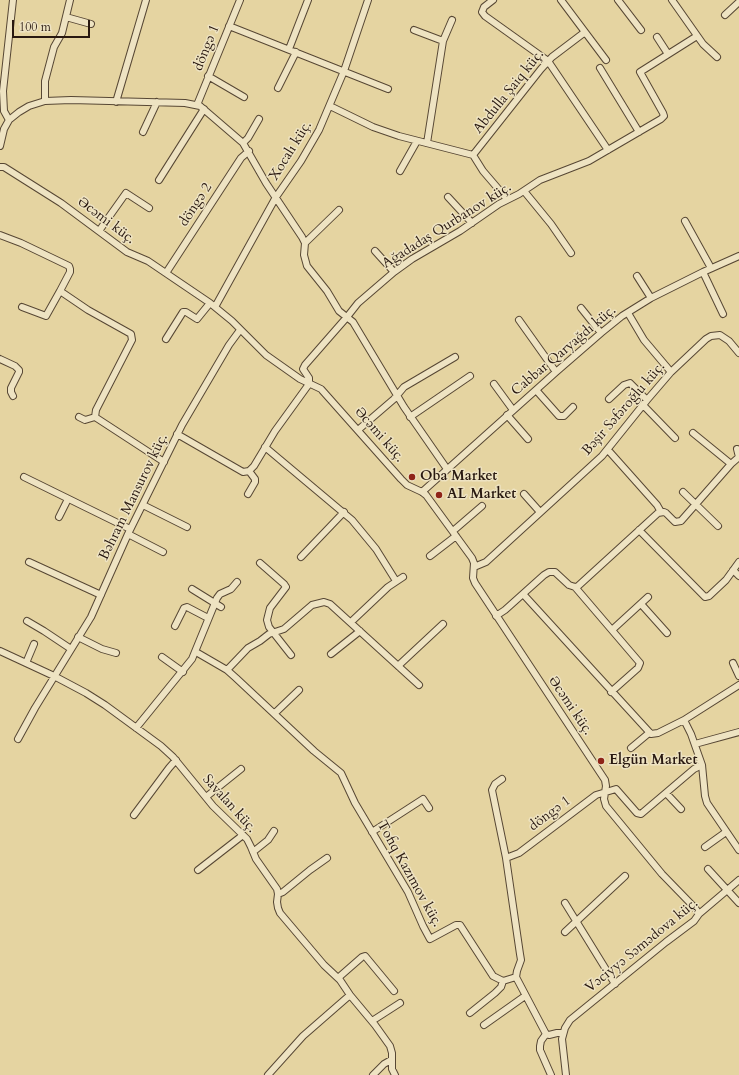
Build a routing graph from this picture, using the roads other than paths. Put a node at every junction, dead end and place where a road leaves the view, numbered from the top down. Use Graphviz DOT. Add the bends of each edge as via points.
graph roads {
  1 [pos="13,0"];
  2 [pos="70,0"];
  3 [pos="146,0"];
  4 [pos="240,0"];
  5 [pos="308,0"];
  6 [pos="368,0"];
  7 [pos="492,0"];
  8 [pos="561,0"];
  9 [pos="618,0"];
  10 [pos="672,0"];
  11 [pos="739,2"];
  12 [pos="725,15"];
  13 [pos="66,17"];
  14 [pos="452,20"];
  15 [pos="91,24"];
  16 [pos="229,26"];
  17 [pos="414,30"];
  18 [pos="641,30"];
  19 [pos="585,32"];
  20 [pos="697,36"];
  21 [pos="657,37"];
  22 [pos="442,41"];
  23 [pos="288,49"];
  24 [pos="296,52"];
  25 [pos="668,54"];
  26 [pos="717,57"];
  27 [pos="606,60"];
  28 [pos="548,61"];
  29 [pos="600,68"];
  30 [pos="344,71"];
  31 [pos="208,76"];
  32 [pos="278,88"];
  33 [pos="388,89"];
  34 [pos="244,97"];
  35 [pos="45,101"];
  36 [pos="116,102"];
  37 [pos="157,102"];
  38 [pos="197,105"];
  39 [pos="330,106"];
  40 [pos="204,109"];
  41 [pos="259,119"];
  42 [pos="9,120"];
  43 [pos="143,132"];
  44 [pos="639,132"];
  45 [pos="417,140"];
  46 [pos="427,142"];
  47 [pos="243,143"];
  48 [pos="0,146"];
  49 [pos="608,150"];
  50 [pos="249,151"];
  51 [pos="473,155"];
  52 [pos="0,167"];
  53 [pos="400,171"];
  54 [pos="159,180"];
  55 [pos="524,191"];
  56 [pos="276,197"];
  57 [pos="448,197"];
  58 [pos="508,199"];
  59 [pos="149,208"];
  60 [pos="339,210"];
  61 [pos="685,221"];
  62 [pos="472,223"];
  63 [pos="99,231"];
  64 [pos="0,235"];
  65 [pos="306,243"];
  66 [pos="375,251"];
  67 [pos="571,253"];
  68 [pos="739,256"];
  69 [pos="711,268"];
  70 [pos="394,272"];
  71 [pos="703,272"];
  72 [pos="166,273"];
  73 [pos="637,276"];
  74 [pos="60,291"];
  75 [pos="651,298"];
  76 [pos="212,305"];
  77 [pos="22,306"];
  78 [pos="581,308"];
  79 [pos="628,313"];
  80 [pos="723,314"];
  81 [pos="347,317"];
  82 [pos="519,320"];
  83 [pos="240,330"];
  84 [pos="601,333"];
  85 [pos="166,339"];
  86 [pos="739,353"];
  87 [pos="455,357"];
  88 [pos="0,359"];
  89 [pos="556,372"];
  90 [pos="671,372"];
  91 [pos="470,376"];
  92 [pos="309,384"];
  93 [pos="494,384"];
  94 [pos="536,390"];
  95 [pos="397,395"];
  96 [pos="13,396"];
  97 [pos="609,399"];
  98 [pos="647,400"];
  99 [pos="643,405"];
  100 [pos="573,407"];
  101 [pos="513,410"];
  102 [pos="507,415"];
  103 [pos="410,416"];
  104 [pos="79,417"];
  105 [pos="96,417"];
  106 [pos="358,430"];
  107 [pos="693,433"];
  108 [pos="177,434"];
  109 [pos="675,438"];
  110 [pos="528,439"];
  111 [pos="265,447"];
  112 [pos="737,449"];
  113 [pos="608,450"];
  114 [pos="739,457"];
  115 [pos="164,462"];
  116 [pos="731,464"];
  117 [pos="447,469"];
  118 [pos="249,471"];
  119 [pos="24,477"];
  120 [pos="422,492"];
  121 [pos="683,492"];
  122 [pos="248,494"];
  123 [pos="524,494"];
  124 [pos="68,499"];
  125 [pos="695,504"];
  126 [pos="143,505"];
  127 [pos="482,506"];
  128 [pos="344,512"];
  129 [pos="540,512"];
  130 [pos="661,512"];
  131 [pos="59,517"];
  132 [pos="718,526"];
  133 [pos="187,527"];
  134 [pos="639,530"];
  135 [pos="129,531"];
  136 [pos="454,534"];
  137 [pos="163,552"];
  138 [pos="430,556"];
  139 [pos="301,558"];
  140 [pos="30,562"];
  141 [pos="739,562"];
  142 [pos="260,563"];
  143 [pos="474,567"];
  144 [pos="733,570"];
  145 [pos="739,576"];
  146 [pos="403,577"];
  147 [pos="396,581"];
  148 [pos="237,582"];
  149 [pos="192,588"];
  150 [pos="575,588"];
  151 [pos="523,594"];
  152 [pos="101,596"];
  153 [pos="648,597"];
  154 [pos="214,603"];
  155 [pos="641,604"];
  156 [pos="221,607"];
  157 [pos="496,616"];
  158 [pos="208,618"];
  159 [pos="27,621"];
  160 [pos="351,622"];
  161 [pos="443,624"];
  162 [pos="175,626"];
  163 [pos="612,630"];
  164 [pos="360,631"];
  165 [pos="272,632"];
  166 [pos="667,633"];
  167 [pos="78,637"];
  168 [pos="34,644"];
  169 [pos="71,649"];
  170 [pos="0,651"];
  171 [pos="196,652"];
  172 [pos="116,653"];
  173 [pos="332,654"];
  174 [pos="291,655"];
  175 [pos="162,657"];
  176 [pos="26,663"];
  177 [pos="733,663"];
  178 [pos="398,666"];
  179 [pos="227,670"];
  180 [pos="183,672"];
  181 [pos="54,676"];
  182 [pos="739,676"];
  183 [pos="419,685"];
  184 [pos="739,685"];
  185 [pos="299,690"];
  186 [pos="611,692"];
  187 [pos="275,713"];
  188 [pos="684,720"];
  189 [pos="136,728"];
  190 [pos="739,732"];
  191 [pos="649,733"];
  192 [pos="18,739"];
  193 [pos="695,744"];
  194 [pos="631,748"];
  195 [pos="176,760"];
  196 [pos="702,765"];
  197 [pos="241,769"];
  198 [pos="502,779"];
  199 [pos="605,791"];
  200 [pos="666,793"];
  201 [pos="206,797"];
  202 [pos="429,808"];
  203 [pos="681,809"];
  204 [pos="134,815"];
  205 [pos="274,831"];
  206 [pos="372,832"];
  207 [pos="726,832"];
  208 [pos="243,835"];
  209 [pos="705,847"];
  210 [pos="739,850"];
  211 [pos="253,852"];
  212 [pos="327,858"];
  213 [pos="506,858"];
  214 [pos="708,869"];
  215 [pos="198,870"];
  216 [pos="625,876"];
  217 [pos="739,880"];
  218 [pos="727,890"];
  219 [pos="278,894"];
  220 [pos="565,903"];
  221 [pos="739,903"];
  222 [pos="699,914"];
  223 [pos="577,922"];
  224 [pos="565,932"];
  225 [pos="516,977"];
  226 [pos="338,978"];
  227 [pos="503,981"];
  228 [pos="615,984"];
  229 [pos="394,991"];
  230 [pos="350,995"];
  231 [pos="525,996"];
  232 [pos="400,1003"];
  233 [pos="470,1013"];
  234 [pos="372,1021"];
  235 [pos="484,1025"];
  236 [pos="563,1033"];
  237 [pos="546,1034"];
  238 [pos="392,1060"];
  239 [pos="268,1075"];
  240 [pos="373,1075"];
  241 [pos="395,1075"];
  242 [pos="551,1075"];
  243 [pos="566,1075"];
  1 -- 42 [label="street" via="3,104"];
  2 -- 13 [label="street"];
  3 -- 36 [label="street"];
  4 -- 16 [label="street, döngə 1"];
  5 -- 23 [label="street"];
  6 -- 30 [label="street, Xocalı küç."];
  7 -- 28 [label="street" via="484,7 482,12 485,16"];
  8 -- 19 [label="street"];
  9 -- 18 [label="street"];
  10 -- 20 [label="street"];
  11 -- 12 [label="street"];
  13 -- 15 [label="street"];
  13 -- 35 [label="street" via="62,33 54,47 45,81"];
  14 -- 22 [label="street"];
  16 -- 23 [label="street"];
  16 -- 31 [label="street, döngə 1"];
  17 -- 22 [label="street"];
  19 -- 27 [label="street"];
  19 -- 28 [label="street, Abdulla Şaiq küç."];
  20 -- 25 [label="street, Ağadadaş Qurbanov küç."];
  20 -- 26 [label="street"];
  21 -- 25 [label="street"];
  22 -- 46 [label="street"];
  23 -- 24 [label="street"];
  24 -- 30 [label="street"];
  24 -- 32 [label="street"];
  25 -- 44 [label="street, Ağadadaş Qurbanov küç." via="640,72 664,116"];
  28 -- 49 [label="street"];
  28 -- 51 [label="street, Abdulla Şaiq küç."];
  29 -- 44 [label="street"];
  30 -- 33 [label="street"];
  30 -- 39 [label="street, Xocalı küç."];
  31 -- 34 [label="street"];
  31 -- 38 [label="street, döngə 1"];
  35 -- 36 [label="street"];
  35 -- 42 [label="street" via="29,106"];
  36 -- 37 [label="street"];
  37 -- 38 [label="street"];
  37 -- 43 [label="street"];
  38 -- 40 [label="street"];
  39 -- 45 [label="street" via="367,125"];
  39 -- 56 [label="street, Xocalı küç." via="311,144"];
  40 -- 47 [label="street"];
  40 -- 54 [label="street"];
  41 -- 47 [label="street"];
  42 -- 48 [label="street"];
  44 -- 49 [label="street, Ağadadaş Qurbanov küç."];
  45 -- 46 [label="street"];
  45 -- 53 [label="street"];
  46 -- 51 [label="street"];
  47 -- 50 [label="street"];
  49 -- 55 [label="street, Ağadadaş Qurbanov küç." via="579,166 540,180"];
  50 -- 56 [label="street"];
  50 -- 72 [label="street, döngə 2" via="241,158"];
  51 -- 58 [label="street" via="483,172"];
  52 -- 63 [label="street, Əcəmi küç." via="4,167 61,203"];
  55 -- 58 [label="street, Ağadadaş Qurbanov küç."];
  55 -- 67 [label="street"];
  56 -- 65 [label="street"];
  56 -- 76 [label="street, Xocalı küç."];
  57 -- 62 [label="street"];
  58 -- 62 [label="street, Ağadadaş Qurbanov küç."];
  59 -- 63 [label="street" via="126,193"];
  60 -- 65 [label="street"];
  61 -- 69 [label="street"];
  62 -- 70 [label="street, Ağadadaş Qurbanov küç."];
  63 -- 72 [label="street, Əcəmi küç." via="127,252"];
  64 -- 74 [label="street" via="68,266 70,272"];
  65 -- 81 [label="street" via="304,255 307,266 327,290 336,307"];
  66 -- 70 [label="street"];
  68 -- 69 [label="street, Cabbar Qaryağdı küç."];
  69 -- 71 [label="street, Cabbar Qaryağdı küç."];
  70 -- 81 [label="street, Ağadadaş Qurbanov küç." via="358,303"];
  71 -- 75 [label="street, Cabbar Qaryağdı küç."];
  71 -- 80 [label="street"];
  72 -- 76 [label="street, Əcəmi küç."];
  73 -- 75 [label="street"];
  74 -- 77 [label="street" via="46,316"];
  74 -- 105 [label="street" via="88,310 128,331 133,337 96,410"];
  75 -- 79 [label="street, Cabbar Qaryağdı küç."];
  76 -- 83 [label="street, Əcəmi küç."];
  76 -- 85 [label="street, Xocalı küç." via="197,319 183,312"];
  78 -- 84 [label="street"];
  79 -- 84 [label="street, Cabbar Qaryağdı küç."];
  79 -- 90 [label="street" via="644,340"];
  81 -- 92 [label="street, Ağadadaş Qurbanov küç." via="305,364 303,369 309,378"];
  81 -- 95 [label="street" via="356,327"];
  82 -- 89 [label="street"];
  83 -- 92 [label="street, Əcəmi küç." via="266,355"];
  83 -- 108 [label="street, Bəhram Mansurov küç."];
  84 -- 89 [label="street, Cabbar Qaryağdı küç."];
  86 -- 90 [label="street, Bəşir Səfəroğlu küç." via="725,337 711,336"];
  87 -- 95 [label="street" via="404,387"];
  88 -- 96 [label="street" via="19,370 11,388"];
  89 -- 94 [label="street, Cabbar Qaryağdı küç."];
  90 -- 98 [label="street, Bəşir Səfəroğlu küç."];
  91 -- 103 [label="street"];
  92 -- 106 [label="street, Əcəmi küç." via="322,389"];
  92 -- 111 [label="street"];
  93 -- 101 [label="street"];
  94 -- 100 [label="street" via="560,416 564,416"];
  94 -- 101 [label="street, Cabbar Qaryağdı küç."];
  95 -- 103 [label="street"];
  95 -- 106 [label="street"];
  97 -- 98 [label="street" via="624,385 630,383"];
  98 -- 99 [label="street, Bəşir Səfəroğlu küç."];
  99 -- 109 [label="street"];
  99 -- 113 [label="street, Bəşir Səfəroğlu küç."];
  101 -- 102 [label="street, Cabbar Qaryağdı küç."];
  102 -- 110 [label="street"];
  102 -- 117 [label="street, Cabbar Qaryağdı küç."];
  103 -- 117 [label="street"];
  104 -- 105 [label="street" via="85,420"];
  105 -- 115 [label="street"];
  106 -- 120 [label="street, Əcəmi küç." via="407,485"];
  107 -- 116 [label="street"];
  108 -- 115 [label="street, Bəhram Mansurov küç."];
  108 -- 118 [label="street" via="243,472"];
  111 -- 118 [label="street"];
  111 -- 128 [label="street"];
  112 -- 114 [label="street"];
  113 -- 129 [label="street, Bəşir Səfəroğlu küç."];
  113 -- 130 [label="street" via="658,505"];
  114 -- 116 [label="street"];
  115 -- 126 [label="street, Bəhram Mansurov küç."];
  116 -- 125 [label="street"];
  117 -- 120 [label="street, Cabbar Qaryağdı küç."];
  118 -- 122 [label="street" via="255,482"];
  119 -- 124 [label="street"];
  120 -- 136 [label="street, Əcəmi küç."];
  121 -- 125 [label="street"];
  123 -- 129 [label="street"];
  124 -- 131 [label="street"];
  124 -- 135 [label="street"];
  125 -- 130 [label="street" via="676,522"];
  125 -- 132 [label="street"];
  126 -- 133 [label="street"];
  126 -- 135 [label="street, Bəhram Mansurov küç."];
  127 -- 136 [label="street"];
  128 -- 139 [label="street"];
  128 -- 147 [label="street" via="376,548"];
  129 -- 143 [label="street, Bəşir Səfəroğlu küç." via="486,562"];
  130 -- 134 [label="street"];
  134 -- 144 [label="street" via="705,596 709,596"];
  134 -- 150 [label="street"];
  135 -- 137 [label="street"];
  135 -- 152 [label="street, Bəhram Mansurov küç."];
  136 -- 138 [label="street"];
  136 -- 143 [label="street, Əcəmi küç." via="472,558"];
  140 -- 152 [label="street"];
  141 -- 144 [label="street"];
  142 -- 165 [label="street" via="286,587 268,614 267,620"];
  143 -- 157 [label="street, Əcəmi küç." via="474,581"];
  144 -- 145 [label="street"];
  146 -- 147 [label="street"];
  147 -- 160 [label="street"];
  148 -- 154 [label="street" via="231,589 220,594"];
  149 -- 154 [label="street"];
  150 -- 151 [label="street" via="552,571"];
  150 -- 163 [label="street"];
  151 -- 157 [label="street"];
  151 -- 186 [label="street"];
  152 -- 167 [label="street, Bəhram Mansurov küç." via="91,618"];
  153 -- 155 [label="street"];
  154 -- 156 [label="street"];
  154 -- 158 [label="street"];
  155 -- 163 [label="street"];
  155 -- 166 [label="street"];
  157 -- 199 [label="street, Əcəmi küç." via="606,782"];
  158 -- 162 [label="street" via="187,607 184,608"];
  158 -- 171 [label="street"];
  159 -- 169 [label="street"];
  160 -- 164 [label="street"];
  160 -- 165 [label="street" via="330,604 319,602 284,629"];
  161 -- 178 [label="street"];
  163 -- 186 [label="street" via="640,663 638,668"];
  164 -- 173 [label="street"];
  164 -- 178 [label="street"];
  165 -- 174 [label="street"];
  165 -- 179 [label="street" via="243,652"];
  167 -- 169 [label="street, Bəhram Mansurov küç."];
  167 -- 172 [label="street"];
  168 -- 176 [label="street"];
  169 -- 181 [label="street, Bəhram Mansurov küç."];
  170 -- 176 [label="street, Savalan küç."];
  171 -- 179 [label="street, Tofiq Kazımov küç."];
  171 -- 180 [label="street"];
  175 -- 180 [label="street"];
  176 -- 181 [label="street, Savalan küç."];
  177 -- 182 [label="street"];
  178 -- 183 [label="street"];
  179 -- 187 [label="street, Tofiq Kazımov küç."];
  180 -- 189 [label="street"];
  181 -- 189 [label="street, Savalan küç." via="86,693"];
  181 -- 192 [label="street, Bəhram Mansurov küç."];
  184 -- 188 [label="street"];
  185 -- 187 [label="street"];
  186 -- 191 [label="street"];
  187 -- 206 [label="street, Tofiq Kazımov küç." via="341,773"];
  188 -- 191 [label="street" via="658,733"];
  188 -- 193 [label="street"];
  189 -- 195 [label="street, Savalan küç."];
  190 -- 193 [label="street"];
  191 -- 194 [label="street"];
  193 -- 196 [label="street"];
  195 -- 201 [label="street, Savalan küç."];
  195 -- 204 [label="street"];
  196 -- 200 [label="street"];
  196 -- 207 [label="street" via="704,796"];
  197 -- 201 [label="street"];
  198 -- 213 [label="street" via="492,790"];
  199 -- 200 [label="street" via="616,789 641,814"];
  199 -- 213 [label="street, döngə 1" via="590,798 519,853"];
  199 -- 222 [label="street, Əcəmi küç." via="604,803 609,810"];
  200 -- 203 [label="street"];
  201 -- 208 [label="street, Savalan küç."];
  202 -- 206 [label="street" via="423,799"];
  205 -- 211 [label="street" via="268,840"];
  206 -- 227 [label="street, Tofiq Kazımov küç." via="403,883 430,939 460,925 493,976"];
  207 -- 209 [label="street"];
  207 -- 210 [label="street"];
  208 -- 211 [label="street, Savalan küç."];
  208 -- 215 [label="street"];
  211 -- 219 [label="street, Savalan küç." via="275,885"];
  212 -- 219 [label="street"];
  213 -- 225 [label="street" via="521,960"];
  214 -- 218 [label="street"];
  216 -- 223 [label="street"];
  217 -- 218 [label="street, Vəciyyə Səmədova küç."];
  218 -- 221 [label="street"];
  218 -- 222 [label="street, Vəciyyə Səmədova küç."];
  219 -- 226 [label="street, Savalan küç." via="280,913"];
  220 -- 223 [label="street"];
  222 -- 228 [label="street, Vəciyyə Səmədova küç." via="694,921"];
  223 -- 224 [label="street"];
  223 -- 228 [label="street"];
  225 -- 227 [label="street"];
  225 -- 231 [label="street"];
  226 -- 229 [label="street" via="365,956"];
  226 -- 230 [label="street, Savalan küç."];
  227 -- 233 [label="street" via="495,993"];
  228 -- 236 [label="street, Vəciyyə Səmədova küç." via="570,1020"];
  230 -- 234 [label="street, Savalan küç."];
  230 -- 239 [label="street" via="303,1036"];
  231 -- 235 [label="street"];
  231 -- 237 [label="street"];
  232 -- 234 [label="street"];
  234 -- 238 [label="street, Savalan küç." via="391,1049"];
  236 -- 237 [label="street"];
  236 -- 243 [label="street"];
  237 -- 242 [label="street" via="541,1041 540,1050"];
  238 -- 240 [label="street"];
  238 -- 241 [label="street, Savalan küç."];
}
